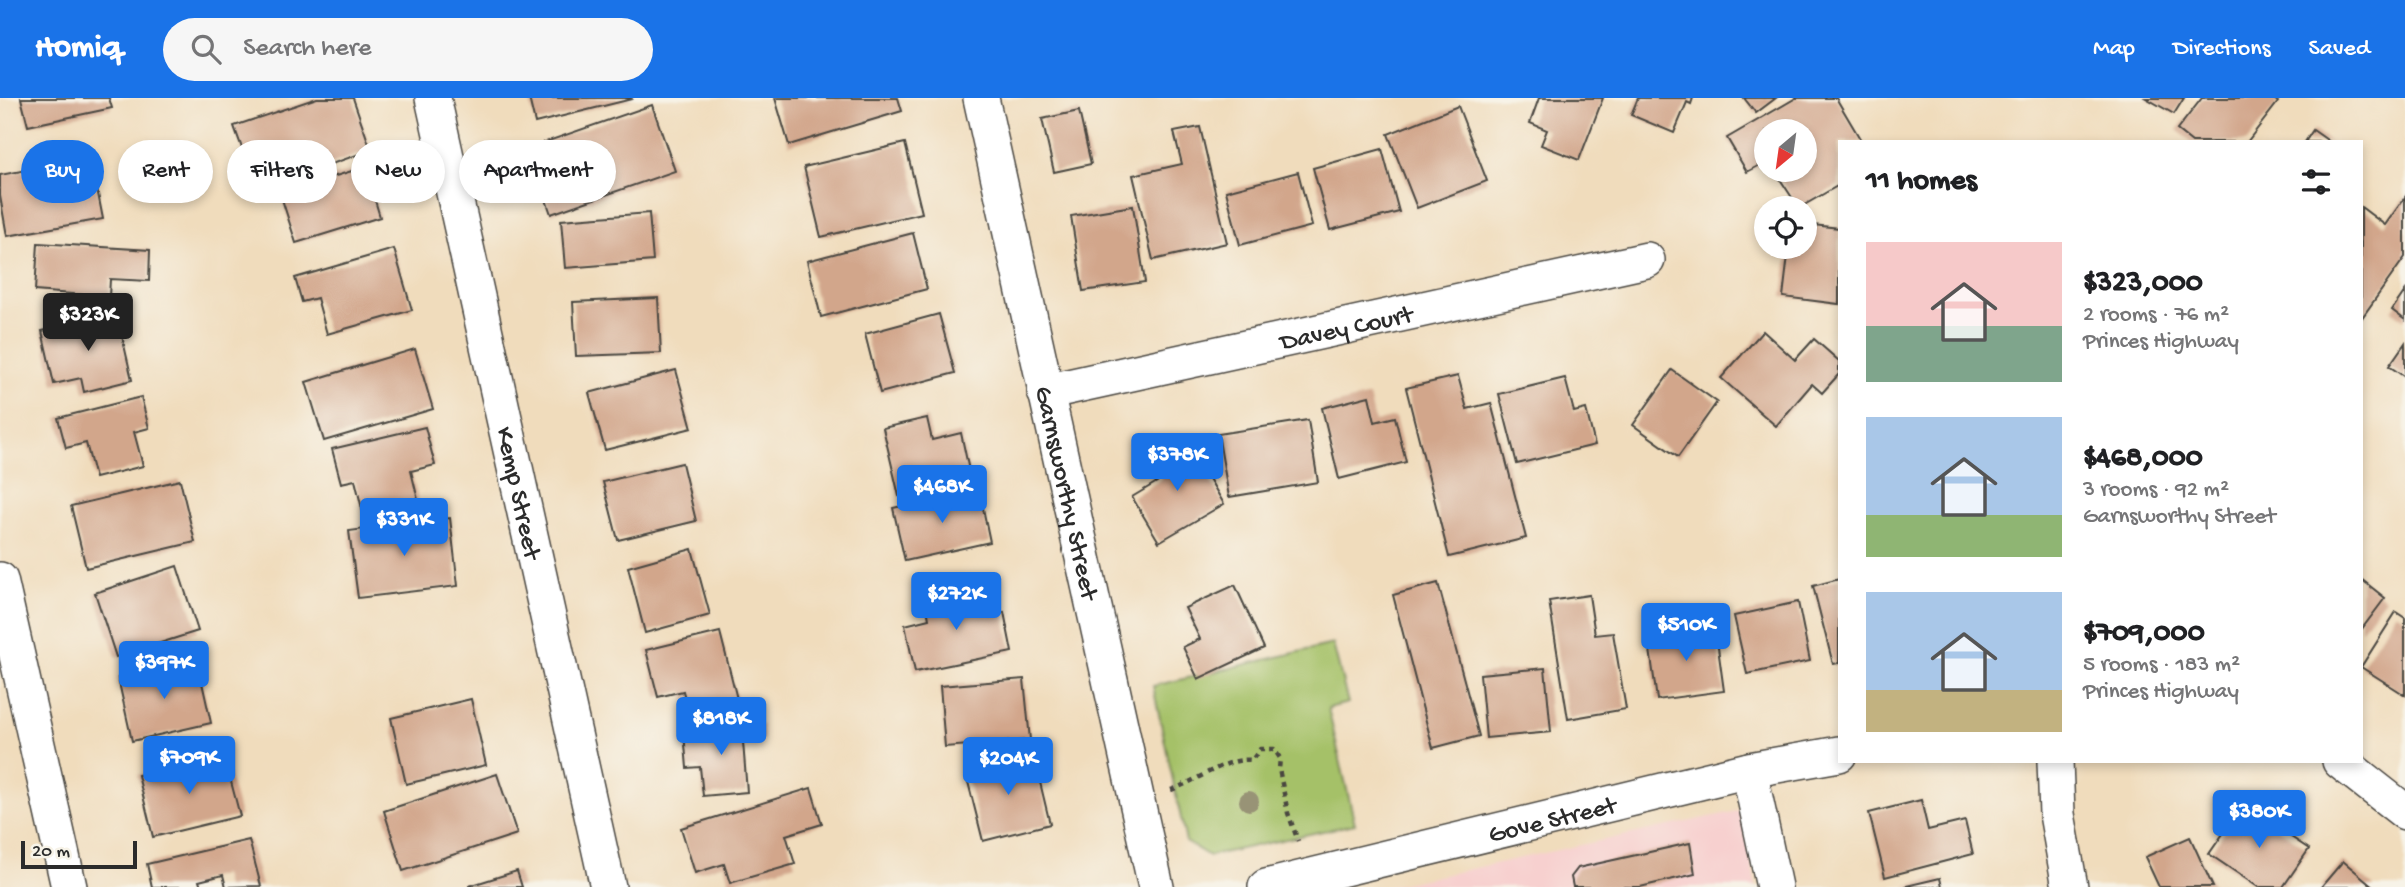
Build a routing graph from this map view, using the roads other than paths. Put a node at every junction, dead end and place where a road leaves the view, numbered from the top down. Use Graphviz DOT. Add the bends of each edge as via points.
graph roads {
  1 [pos="433,98"];
  2 [pos="981,98"];
  3 [pos="1647,260"];
  4 [pos="1045,392"];
  5 [pos="0,580"];
  6 [pos="1838,754"];
  7 [pos="2055,763"];
  8 [pos="2343,763"];
  9 [pos="1749,770"];
  10 [pos="2405,812"];
  11 [pos="69,887"];
  12 [pos="608,887"];
  13 [pos="1156,887"];
  14 [pos="1266,887"];
  15 [pos="1774,887"];
  16 [pos="2070,887"];
  1 -- 12 [label="street, Kemp Street"];
  2 -- 4 [label="street, Garnsworthy Street"];
  3 -- 4 [label="street, Davey Court"];
  4 -- 13 [label="street, Garnsworthy Street"];
  5 -- 11 [label="street"];
  6 -- 9 [label="street, Gove Street"];
  7 -- 16 [label="street" via="2057,814"];
  8 -- 10 [label="street"];
  9 -- 14 [label="street, Gove Street"];
  9 -- 15 [label="street"];
}
